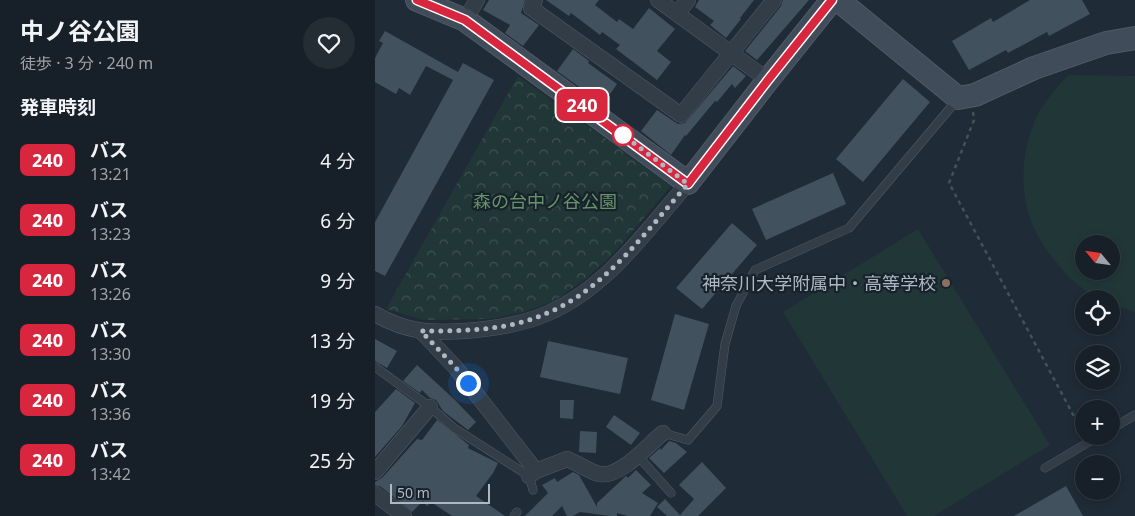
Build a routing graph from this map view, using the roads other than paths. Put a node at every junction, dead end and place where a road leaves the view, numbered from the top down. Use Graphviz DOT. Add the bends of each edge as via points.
graph roads {
  1 [pos="417,0"];
  2 [pos="477,0"];
  3 [pos="535,0"];
  4 [pos="659,0"];
  5 [pos="688,0"];
  6 [pos="774,0"];
  7 [pos="833,0"];
  8 [pos="838,0"];
  9 [pos="677,14"];
  10 [pos="465,20"];
  11 [pos="1135,38"];
  12 [pos="731,52"];
  13 [pos="768,80"];
  14 [pos="964,97"];
  15 [pos="688,184"];
  16 [pos="375,314"];
  17 [pos="421,331"];
  18 [pos="375,367"];
  19 [pos="430,407"];
  20 [pos="1135,415"];
  21 [pos="1120,424"];
  22 [pos="663,433"];
  23 [pos="1084,445"];
  24 [pos="638,456"];
  25 [pos="1045,468"];
  26 [pos="375,472"];
  27 [pos="533,479"];
  28 [pos="671,493"];
  29 [pos="375,494"];
  30 [pos="404,516"];
  1 -- 10 [label="street"];
  2 -- 10 [label="street"];
  3 -- 12 [label="street" via="531,8 681,115"];
  4 -- 9 [label="street"];
  5 -- 9 [label="street"];
  6 -- 12 [label="street"];
  7 -- 13 [label="street"];
  8 -- 14 [label="street"];
  9 -- 12 [label="street"];
  10 -- 15 [label="street"];
  11 -- 14 [label="street" via="1106,43"];
  12 -- 13 [label="street"];
  13 -- 15 [label="street"];
  14 -- 22 [label="lane" via="849,228 755,270 736,306 725,344 717,406 687,440"];
  15 -- 17 [label="street" via="593,286 553,310 494,328"];
  16 -- 17 [label="street"];
  17 -- 27 [label="street" via="456,368"];
  18 -- 19 [label="lane"];
  19 -- 26 [label="street"];
  19 -- 27 [label="lane" via="454,428"];
  20 -- 21 [label="lane"];
  22 -- 24 [label="street"];
  23 -- 25 [label="lane"];
  24 -- 27 [label="street" via="613,473 599,474 567,458"];
  24 -- 28 [label="lane"];
  29 -- 30 [label="street"];
}
